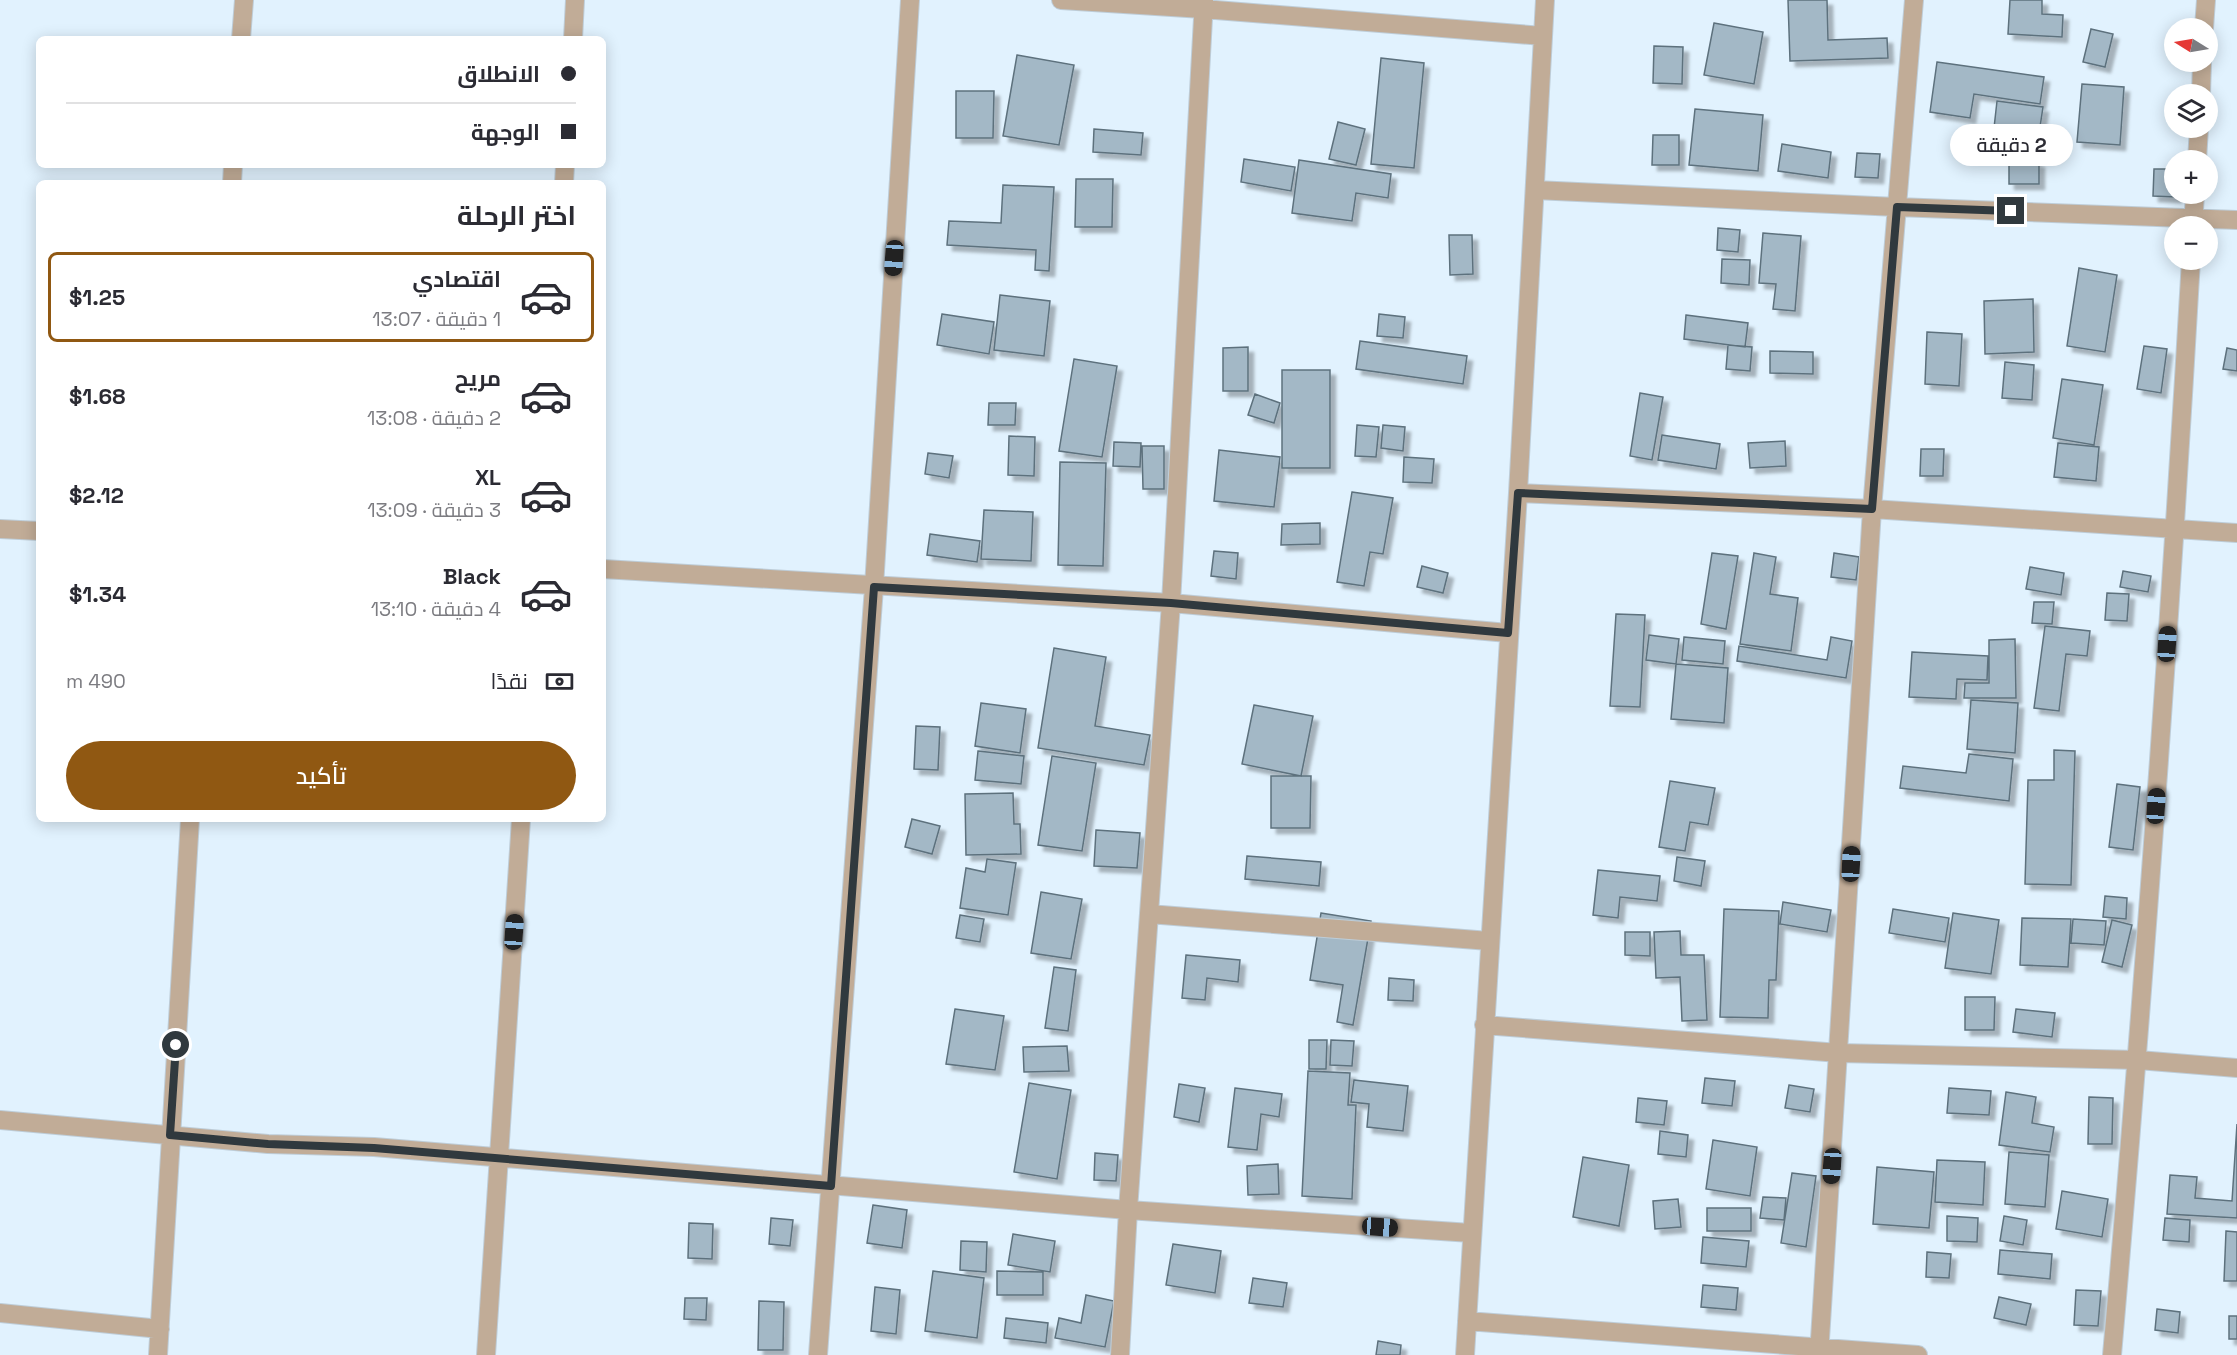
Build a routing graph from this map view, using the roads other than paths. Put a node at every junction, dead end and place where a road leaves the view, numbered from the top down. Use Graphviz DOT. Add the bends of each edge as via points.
graph roads {
  1 [pos="244,0"];
  2 [pos="575,0"];
  3 [pos="910,0"];
  4 [pos="1061,0"];
  5 [pos="1545,0"];
  6 [pos="1914,0"];
  7 [pos="2206,0"];
  8 [pos="1203,4"];
  9 [pos="2205,18"];
  10 [pos="241,36"];
  11 [pos="573,36"];
  12 [pos="1543,36"];
  13 [pos="1535,189"];
  14 [pos="1897,207"];
  15 [pos="2237,220"];
  16 [pos="2164,221"];
  17 [pos="2218,221"];
  18 [pos="2190,270"];
  19 [pos="1518,493"];
  20 [pos="1872,509"];
  21 [pos="2175,528"];
  22 [pos="0,529"];
  23 [pos="36,531"];
  24 [pos="2237,533"];
  25 [pos="606,569"];
  26 [pos="874,587"];
  27 [pos="1171,603"];
  28 [pos="1508,633"];
  29 [pos="190,822"];
  30 [pos="521,822"];
  31 [pos="1149,914"];
  32 [pos="1489,941"];
  33 [pos="1484,1025"];
  34 [pos="1839,1053"];
  35 [pos="2138,1060"];
  36 [pos="2237,1068"];
  37 [pos="0,1120"];
  38 [pos="170,1135"];
  39 [pos="498,1157"];
  40 [pos="831,1186"];
  41 [pos="1128,1210"];
  42 [pos="1471,1233"];
  43 [pos="0,1312"];
  44 [pos="1467,1321"];
  45 [pos="160,1329"];
  46 [pos="1820,1351"];
  47 [pos="158,1355"];
  48 [pos="486,1355"];
  49 [pos="818,1355"];
  50 [pos="1120,1355"];
  51 [pos="1465,1355"];
  52 [pos="1918,1355"];
  53 [pos="2112,1355"];
  1 -- 10 [label="street"];
  2 -- 11 [label="street"];
  3 -- 26 [label="street"];
  4 -- 8 [label="street"];
  5 -- 12 [label="street"];
  6 -- 14 [label="street"];
  7 -- 9 [label="street"];
  8 -- 12 [label="street"];
  8 -- 27 [label="street"];
  12 -- 13 [label="street"];
  13 -- 14 [label="street"];
  13 -- 19 [label="street"];
  14 -- 16 [label="street"];
  14 -- 20 [label="street"];
  15 -- 17 [label="street"];
  18 -- 21 [label="street"];
  19 -- 20 [label="street"];
  19 -- 28 [label="street"];
  20 -- 21 [label="street"];
  20 -- 34 [label="street"];
  21 -- 24 [label="street"];
  21 -- 35 [label="street"];
  22 -- 23 [label="street"];
  25 -- 26 [label="street"];
  26 -- 27 [label="street"];
  26 -- 40 [label="street"];
  27 -- 28 [label="street"];
  27 -- 31 [label="street"];
  28 -- 32 [label="street"];
  29 -- 38 [label="street"];
  30 -- 39 [label="street"];
  31 -- 32 [label="street"];
  31 -- 41 [label="street"];
  32 -- 33 [label="street"];
  33 -- 34 [label="street"];
  33 -- 42 [label="street"];
  34 -- 35 [label="street"];
  34 -- 46 [label="street"];
  35 -- 36 [label="street"];
  35 -- 53 [label="street"];
  37 -- 38 [label="street"];
  38 -- 39 [label="street"];
  38 -- 45 [label="street"];
  39 -- 40 [label="street"];
  39 -- 48 [label="street"];
  40 -- 41 [label="street"];
  40 -- 49 [label="street"];
  41 -- 42 [label="street"];
  41 -- 50 [label="street"];
  42 -- 44 [label="street"];
  43 -- 45 [label="street"];
  44 -- 46 [label="street"];
  44 -- 51 [label="street"];
  45 -- 47 [label="street"];
  46 -- 52 [label="street"];
}
